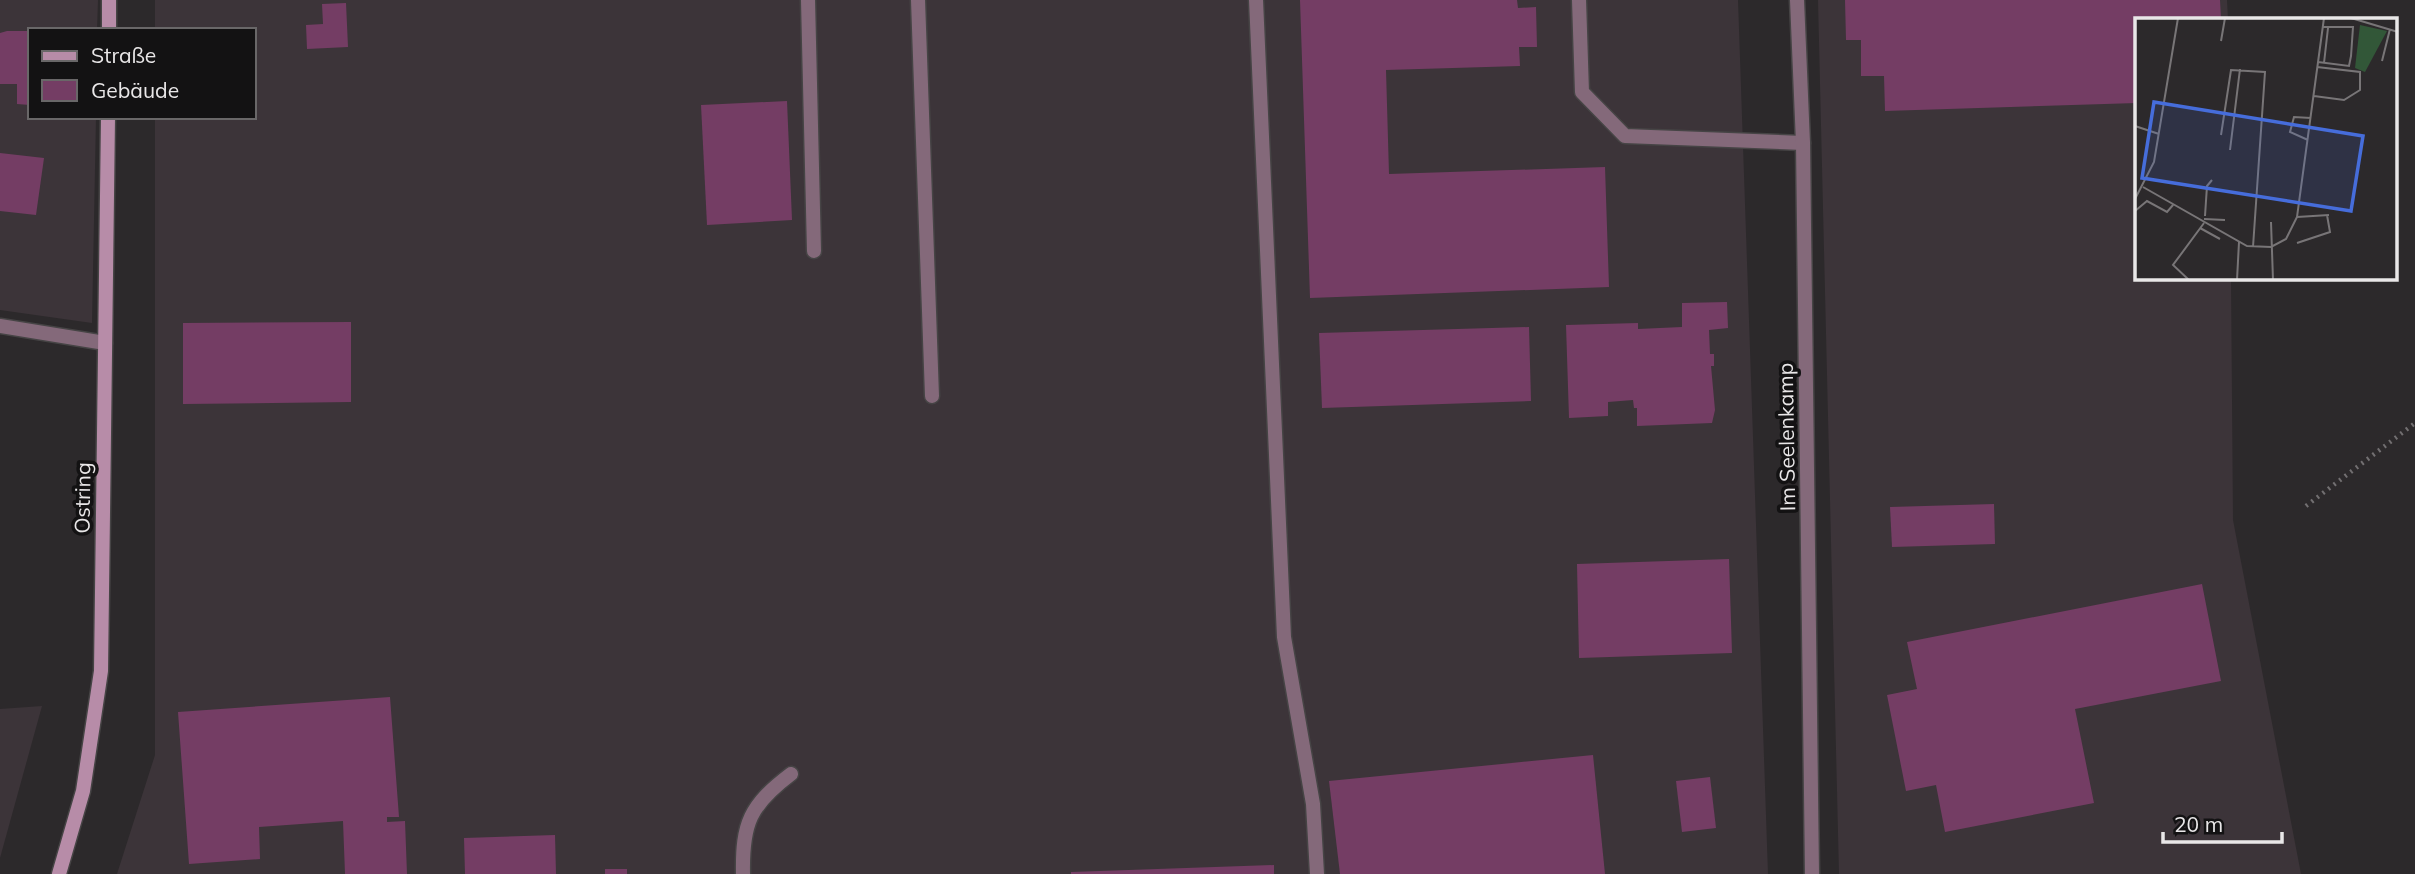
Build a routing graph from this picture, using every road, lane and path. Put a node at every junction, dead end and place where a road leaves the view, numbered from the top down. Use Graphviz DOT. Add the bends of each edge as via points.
graph roads {
  1 [pos="109,0"];
  2 [pos="808,0"];
  3 [pos="918,0"];
  4 [pos="1256,0"];
  5 [pos="1579,0"];
  6 [pos="1797,0"];
  7 [pos="109,28"];
  8 [pos="108,119"];
  9 [pos="1803,143"];
  10 [pos="814,251"];
  11 [pos="0,326"];
  12 [pos="105,343"];
  13 [pos="932,396"];
  14 [pos="2415,423"];
  15 [pos="2306,506"];
  16 [pos="791,774"];
  17 [pos="59,874"];
  18 [pos="743,874"];
  19 [pos="1317,874"];
  20 [pos="1812,874"];
  1 -- 7 [label="street"];
  2 -- 10 [label="street"];
  3 -- 13 [label="street"];
  4 -- 19 [label="street" via="1284,637 1313,804"];
  5 -- 9 [label="street" via="1582,92 1625,136"];
  6 -- 9 [label="street, Im Seelenkamp"];
  8 -- 12 [label="street, Ostring"];
  9 -- 20 [label="street, Im Seelenkamp"];
  11 -- 12 [label="street"];
  12 -- 17 [label="street, Ostring" via="101,671 83,791"];
  14 -- 15 [label="path"];
  16 -- 18 [label="street" via="767,792 748,818"];
}
